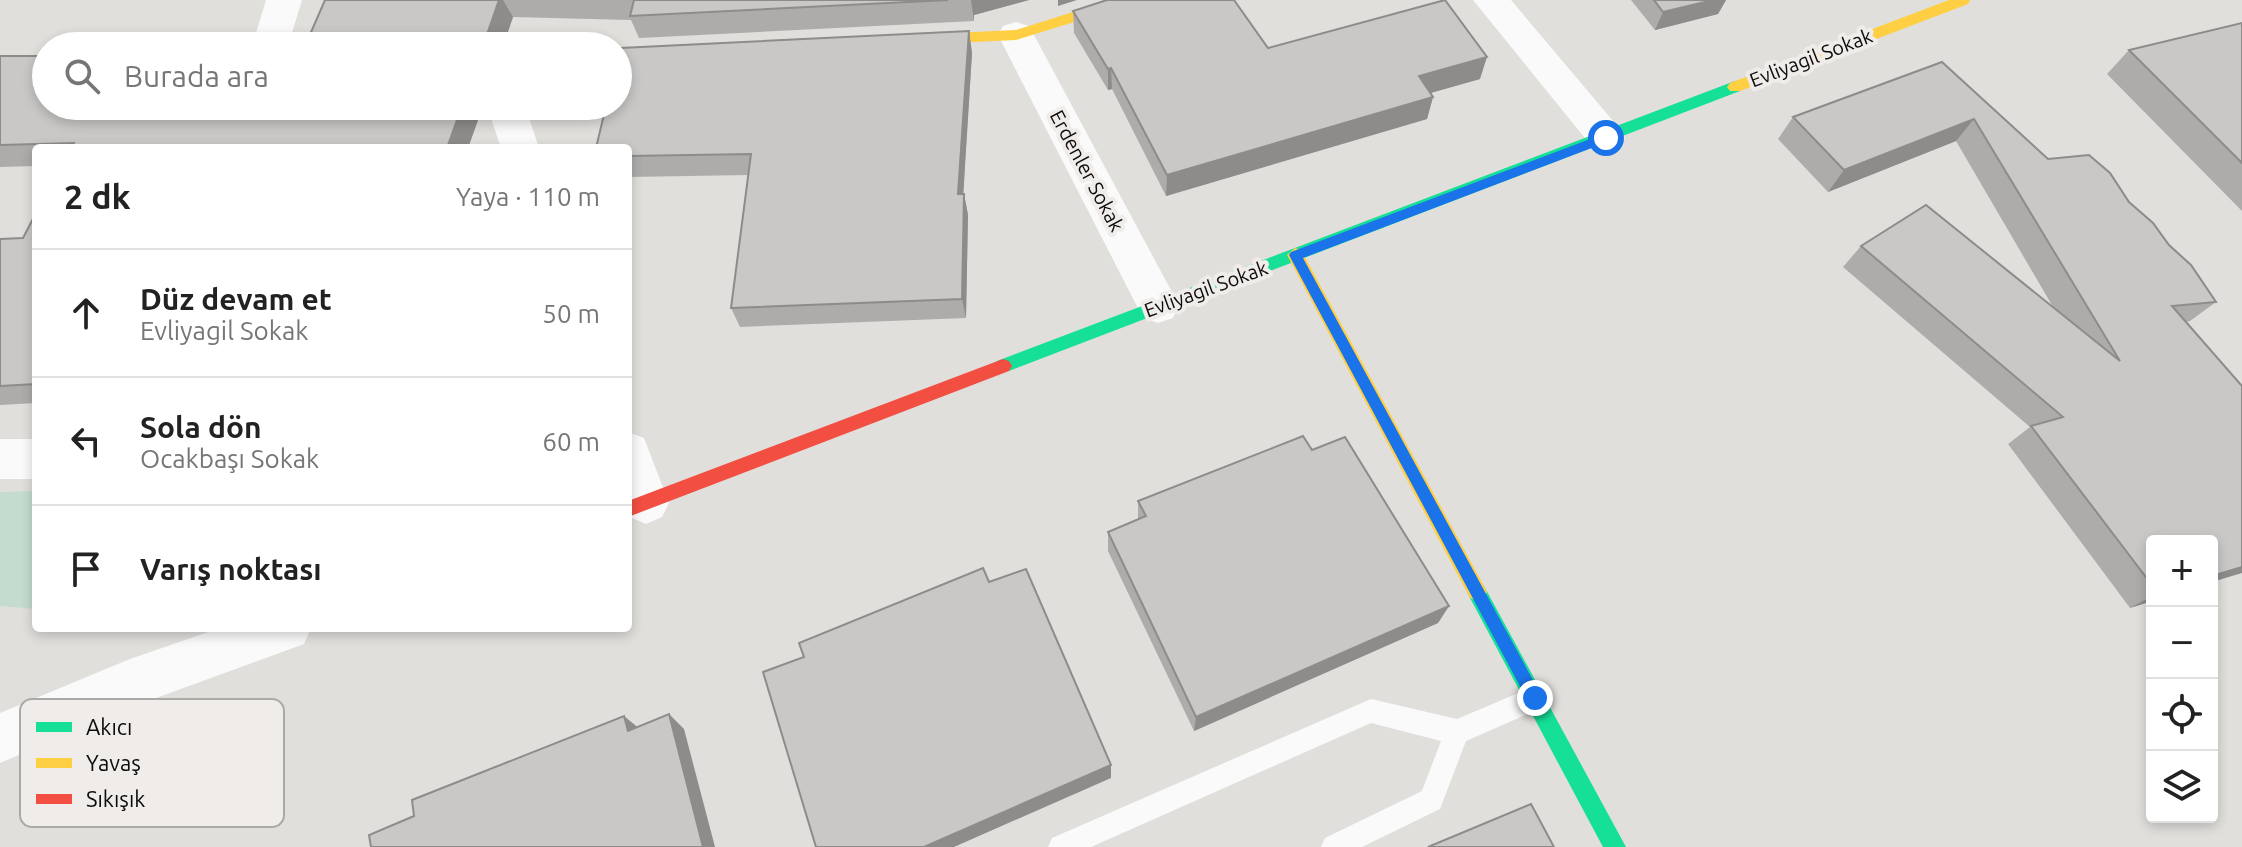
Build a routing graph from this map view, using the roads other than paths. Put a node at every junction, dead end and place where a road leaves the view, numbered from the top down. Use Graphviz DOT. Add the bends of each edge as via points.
graph roads {
  1 [pos="284,0"];
  2 [pos="1127,0"];
  3 [pos="1491,0"];
  4 [pos="1963,0"];
  5 [pos="274,32"];
  6 [pos="1016,35"];
  7 [pos="888,42"];
  8 [pos="511,120"];
  9 [pos="1606,138"];
  10 [pos="519,144"];
  11 [pos="1295,255"];
  12 [pos="1158,306"];
  13 [pos="0,459"];
  14 [pos="32,459"];
  15 [pos="634,501"];
  16 [pos="276,632"];
  17 [pos="1535,698"];
  18 [pos="92,699"];
  19 [pos="20,730"];
  20 [pos="1457,732"];
  21 [pos="0,738"];
  22 [pos="1061,847"];
  23 [pos="1334,847"];
  24 [pos="1615,847"];
  1 -- 5 [label="street"];
  2 -- 6 [label="street"];
  3 -- 9 [label="street"];
  4 -- 9 [label="street, Evliyagil Sokak"];
  6 -- 7 [label="street"];
  6 -- 12 [label="street, Erdenler Sokak"];
  8 -- 10 [label="street"];
  9 -- 11 [label="street, Evliyagil Sokak"];
  11 -- 12 [label="street, Evliyagil Sokak"];
  11 -- 17 [label="street"];
  12 -- 15 [label="street, Evliyagil Sokak"];
  13 -- 14 [label="street"];
  16 -- 18 [label="street"];
  17 -- 20 [label="lane"];
  17 -- 24 [label="street"];
  19 -- 21 [label="street"];
  20 -- 22 [label="lane" via="1371,711"];
  20 -- 23 [label="lane" via="1431,800"];
}
